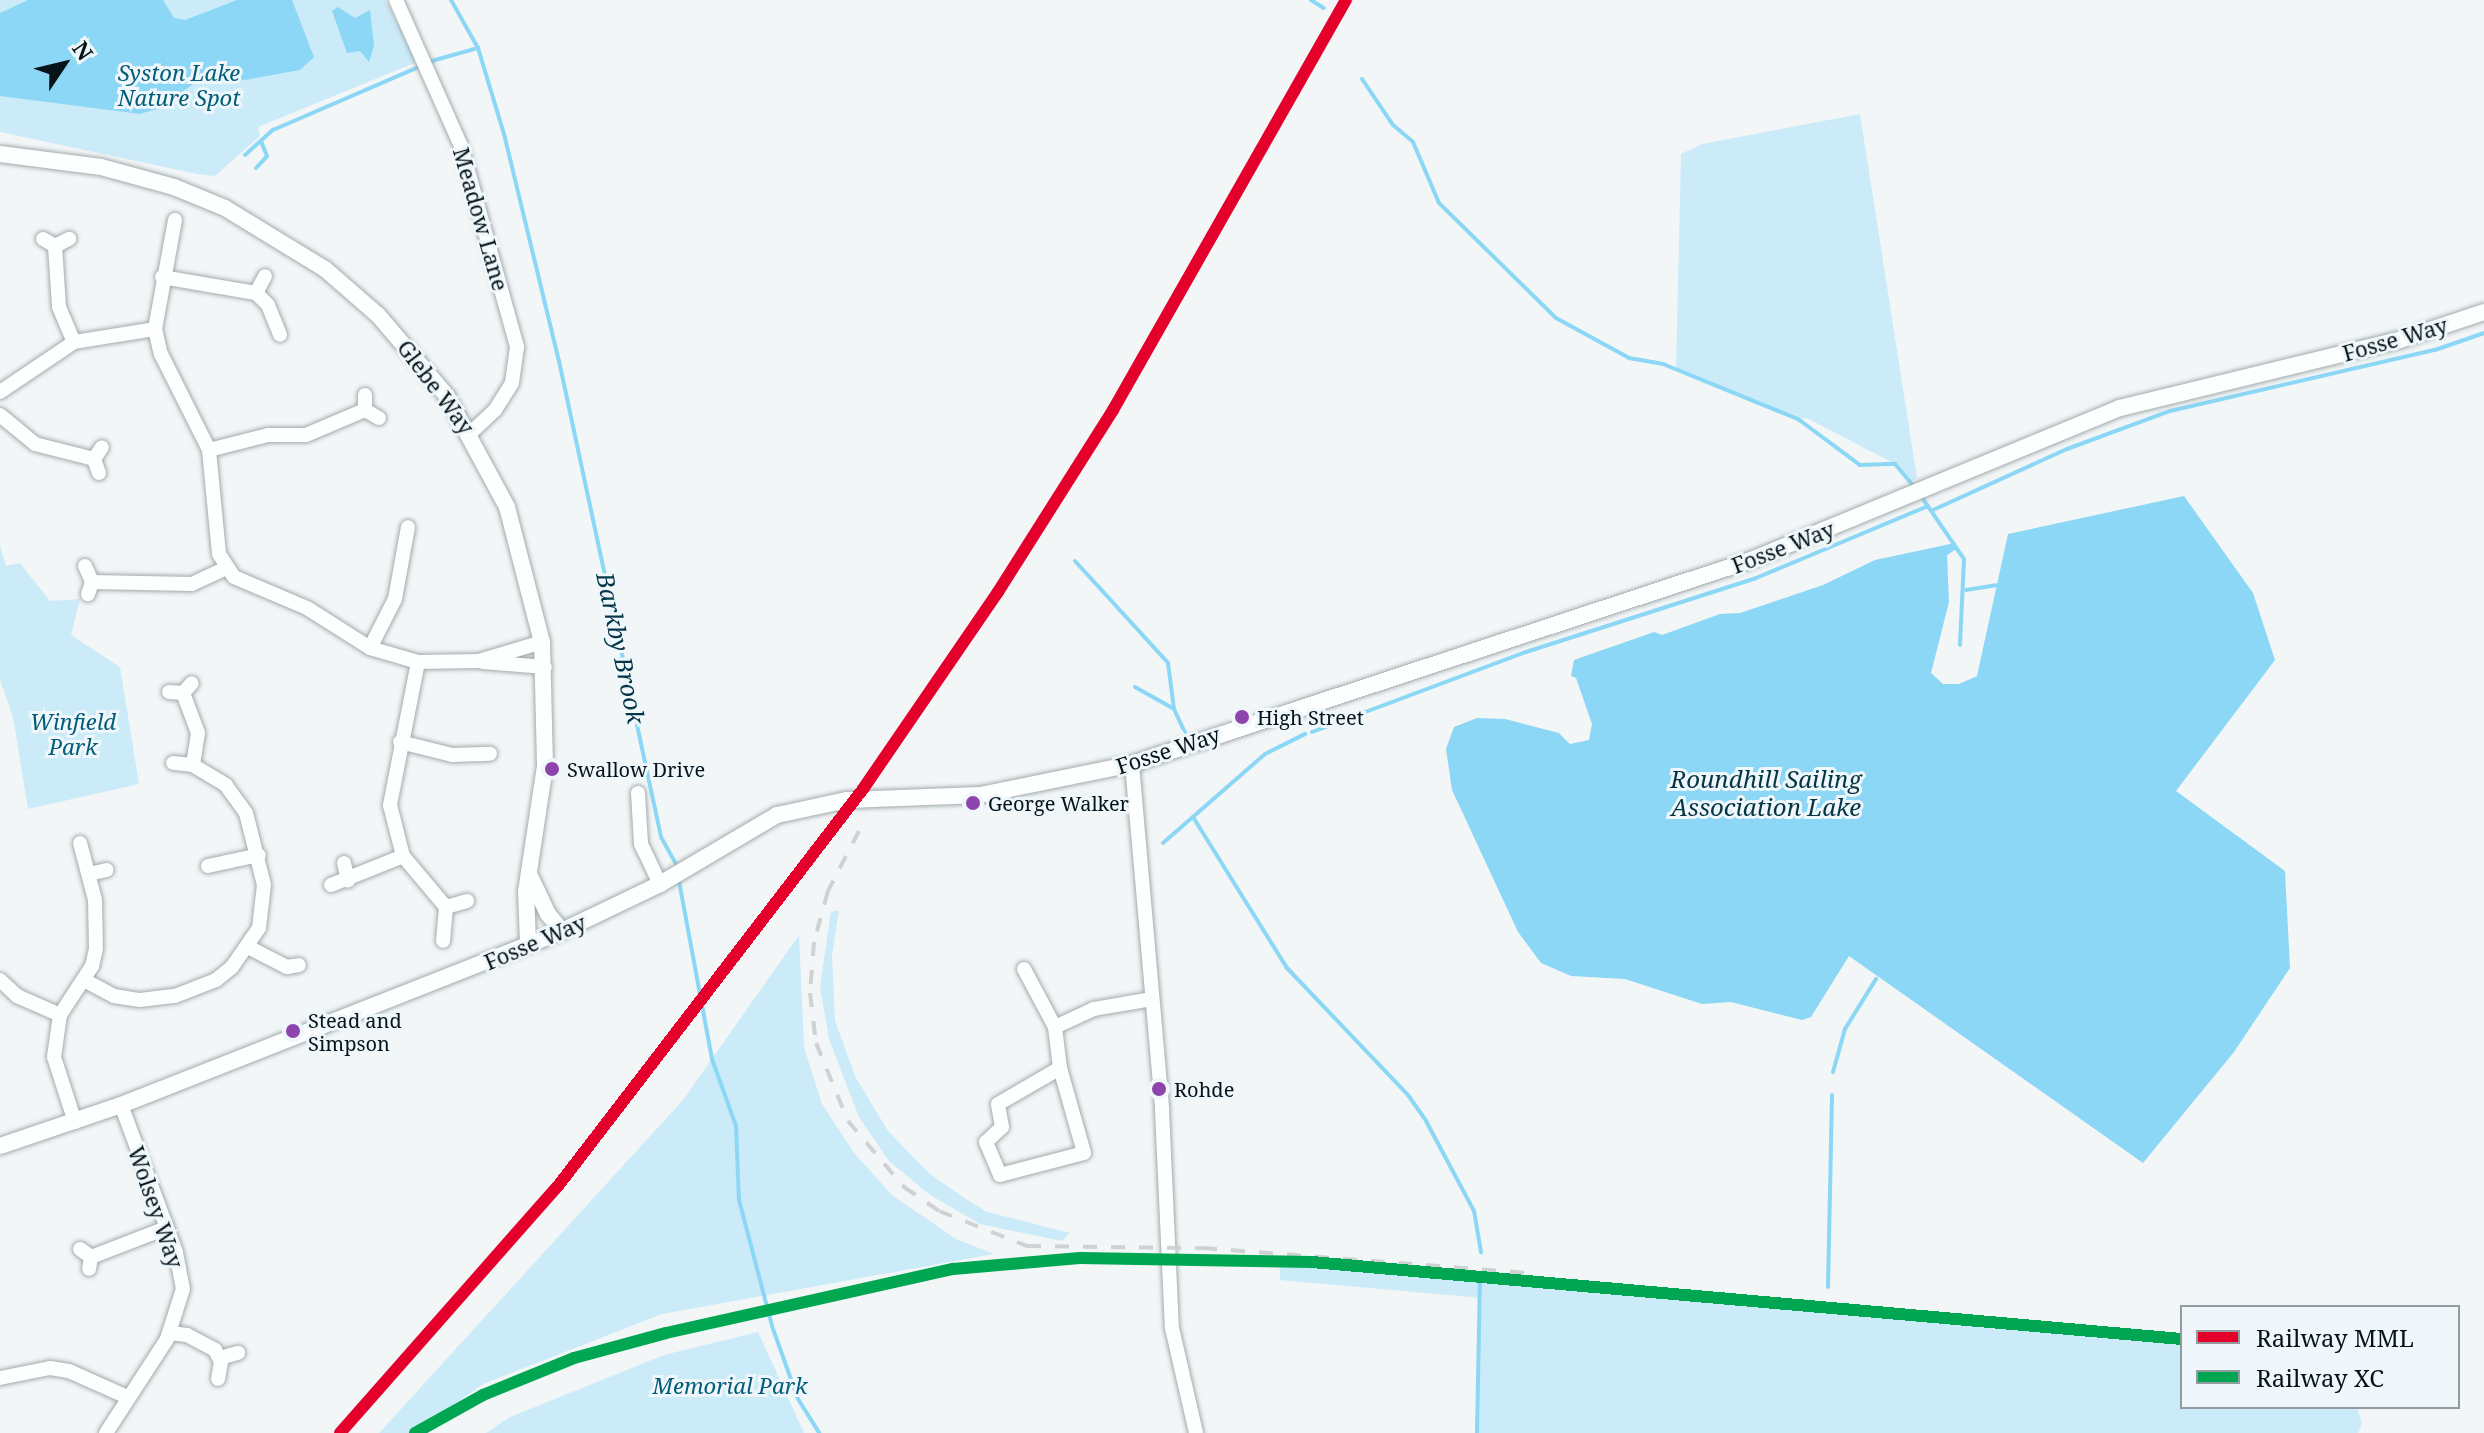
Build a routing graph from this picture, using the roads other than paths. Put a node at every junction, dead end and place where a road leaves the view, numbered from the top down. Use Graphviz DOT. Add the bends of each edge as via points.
graph roads {
  1 [pos="396,0"];
  2 [pos="0,154"];
  3 [pos="175,220"];
  4 [pos="69,239"];
  5 [pos="265,276"];
  6 [pos="162,277"];
  7 [pos="256,293"];
  8 [pos="2484,312"];
  9 [pos="155,329"];
  10 [pos="280,335"];
  11 [pos="74,342"];
  12 [pos="0,392"];
  13 [pos="370,408"];
  14 [pos="0,415"];
  15 [pos="471,432"];
  16 [pos="209,450"];
  17 [pos="98,460"];
  18 [pos="408,527"];
  19 [pos="85,566"];
  20 [pos="226,568"];
  21 [pos="542,642"];
  22 [pos="370,648"];
  23 [pos="479,661"];
  24 [pos="418,662"];
  25 [pos="545,667"];
  26 [pos="181,690"];
  27 [pos="400,742"];
  28 [pos="490,754"];
  29 [pos="173,763"];
  30 [pos="1132,764"];
  31 [pos="193,765"];
  32 [pos="638,793"];
  33 [pos="80,843"];
  34 [pos="259,855"];
  35 [pos="403,856"];
  36 [pos="344,863"];
  37 [pos="208,866"];
  38 [pos="107,870"];
  39 [pos="89,874"];
  40 [pos="530,874"];
  41 [pos="348,881"];
  42 [pos="666,881"];
  43 [pos="331,885"];
  44 [pos="467,901"];
  45 [pos="446,907"];
  46 [pos="562,931"];
  47 [pos="443,941"];
  48 [pos="528,944"];
  49 [pos="250,948"];
  50 [pos="299,965"];
  51 [pos="1024,969"];
  52 [pos="0,980"];
  53 [pos="84,980"];
  54 [pos="1152,999"];
  55 [pos="60,1015"];
  56 [pos="1055,1027"];
  57 [pos="1060,1068"];
  58 [pos="121,1105"];
  59 [pos="75,1122"];
  60 [pos="0,1146"];
  61 [pos="166,1228"];
  62 [pos="87,1258"];
  63 [pos="170,1333"];
  64 [pos="238,1353"];
  65 [pos="220,1358"];
  66 [pos="0,1378"];
  67 [pos="218,1379"];
  68 [pos="127,1397"];
  69 [pos="106,1433"];
  70 [pos="1196,1433"];
  1 -- 15 [label="street, Meadow Lane" via="461,146 517,347 512,383 495,410"];
  2 -- 15 [label="street, Glebe Way" via="101,167 174,187 275,236 325,269 378,315 420,360"];
  3 -- 6 [label="street"];
  4 -- 11 [label="street" via="49,242 59,307"];
  5 -- 7 [label="street"];
  6 -- 7 [label="street"];
  6 -- 9 [label="street"];
  7 -- 10 [label="street" via="268,305"];
  8 -- 30 [label="street, Fosse Way" via="2400,340 2131,405 2065,427 1911,497 1682,584"];
  9 -- 11 [label="street"];
  9 -- 16 [label="street" via="161,354"];
  11 -- 12 [label="street"];
  13 -- 16 [label="street" via="306,435 268,435"];
  14 -- 17 [label="street" via="35,444"];
  15 -- 21 [label="street, Glebe Way" via="507,507"];
  16 -- 20 [label="street" via="219,554"];
  18 -- 22 [label="street" via="395,599"];
  19 -- 20 [label="street" via="90,588 192,584"];
  20 -- 22 [label="street" via="253,587 307,608"];
  21 -- 23 [label="street"];
  21 -- 25 [label="street, Glebe Way"];
  22 -- 24 [label="street"];
  23 -- 24 [label="street"];
  23 -- 25 [label="street"];
  24 -- 27 [label="street"];
  25 -- 40 [label="street, Glebe Way" via="545,766"];
  26 -- 31 [label="street" via="198,733"];
  27 -- 28 [label="street" via="471,764"];
  27 -- 35 [label="street" via="390,805"];
  29 -- 31 [label="street"];
  30 -- 42 [label="street, Fosse Way" via="980,795 810,806 757,823"];
  30 -- 54 [label="street"];
  31 -- 34 [label="street" via="234,793"];
  32 -- 42 [label="street" via="641,844"];
  33 -- 39 [label="street"];
  34 -- 37 [label="street"];
  34 -- 49 [label="street" via="264,909"];
  35 -- 41 [label="street"];
  35 -- 45 [label="street"];
  36 -- 41 [label="street"];
  38 -- 39 [label="street"];
  39 -- 53 [label="street" via="98,927"];
  40 -- 46 [label="street"];
  40 -- 48 [label="street, Glebe Way"];
  41 -- 43 [label="street"];
  42 -- 46 [label="street, Fosse Way"];
  44 -- 45 [label="street"];
  45 -- 47 [label="street"];
  46 -- 48 [label="street, Fosse Way"];
  48 -- 58 [label="street, Fosse Way"];
  49 -- 50 [label="street" via="287,967"];
  49 -- 53 [label="street" via="216,980 175,996 114,996"];
  51 -- 56 [label="street"];
  52 -- 55 [label="street" via="17,996"];
  53 -- 55 [label="street"];
  54 -- 56 [label="street" via="1094,1009"];
  54 -- 70 [label="street" via="1172,1328"];
  55 -- 59 [label="street" via="54,1057"];
  56 -- 57 [label="street"];
  57 -- 57 [label="street" via="998,1104 1002,1127 986,1142 1000,1175 1084,1153"];
  58 -- 59 [label="street, Fosse Way"];
  58 -- 61 [label="street, Wolsey Way"];
  59 -- 60 [label="street, Fosse Way"];
  61 -- 62 [label="street"];
  61 -- 63 [label="street, Wolsey Way" via="183,1289"];
  63 -- 65 [label="street" via="201,1340"];
  63 -- 68 [label="street, Wolsey Way"];
  64 -- 65 [label="street"];
  65 -- 67 [label="street"];
  66 -- 68 [label="street" via="60,1370 92,1378"];
  68 -- 69 [label="street, Wolsey Way"];
}
